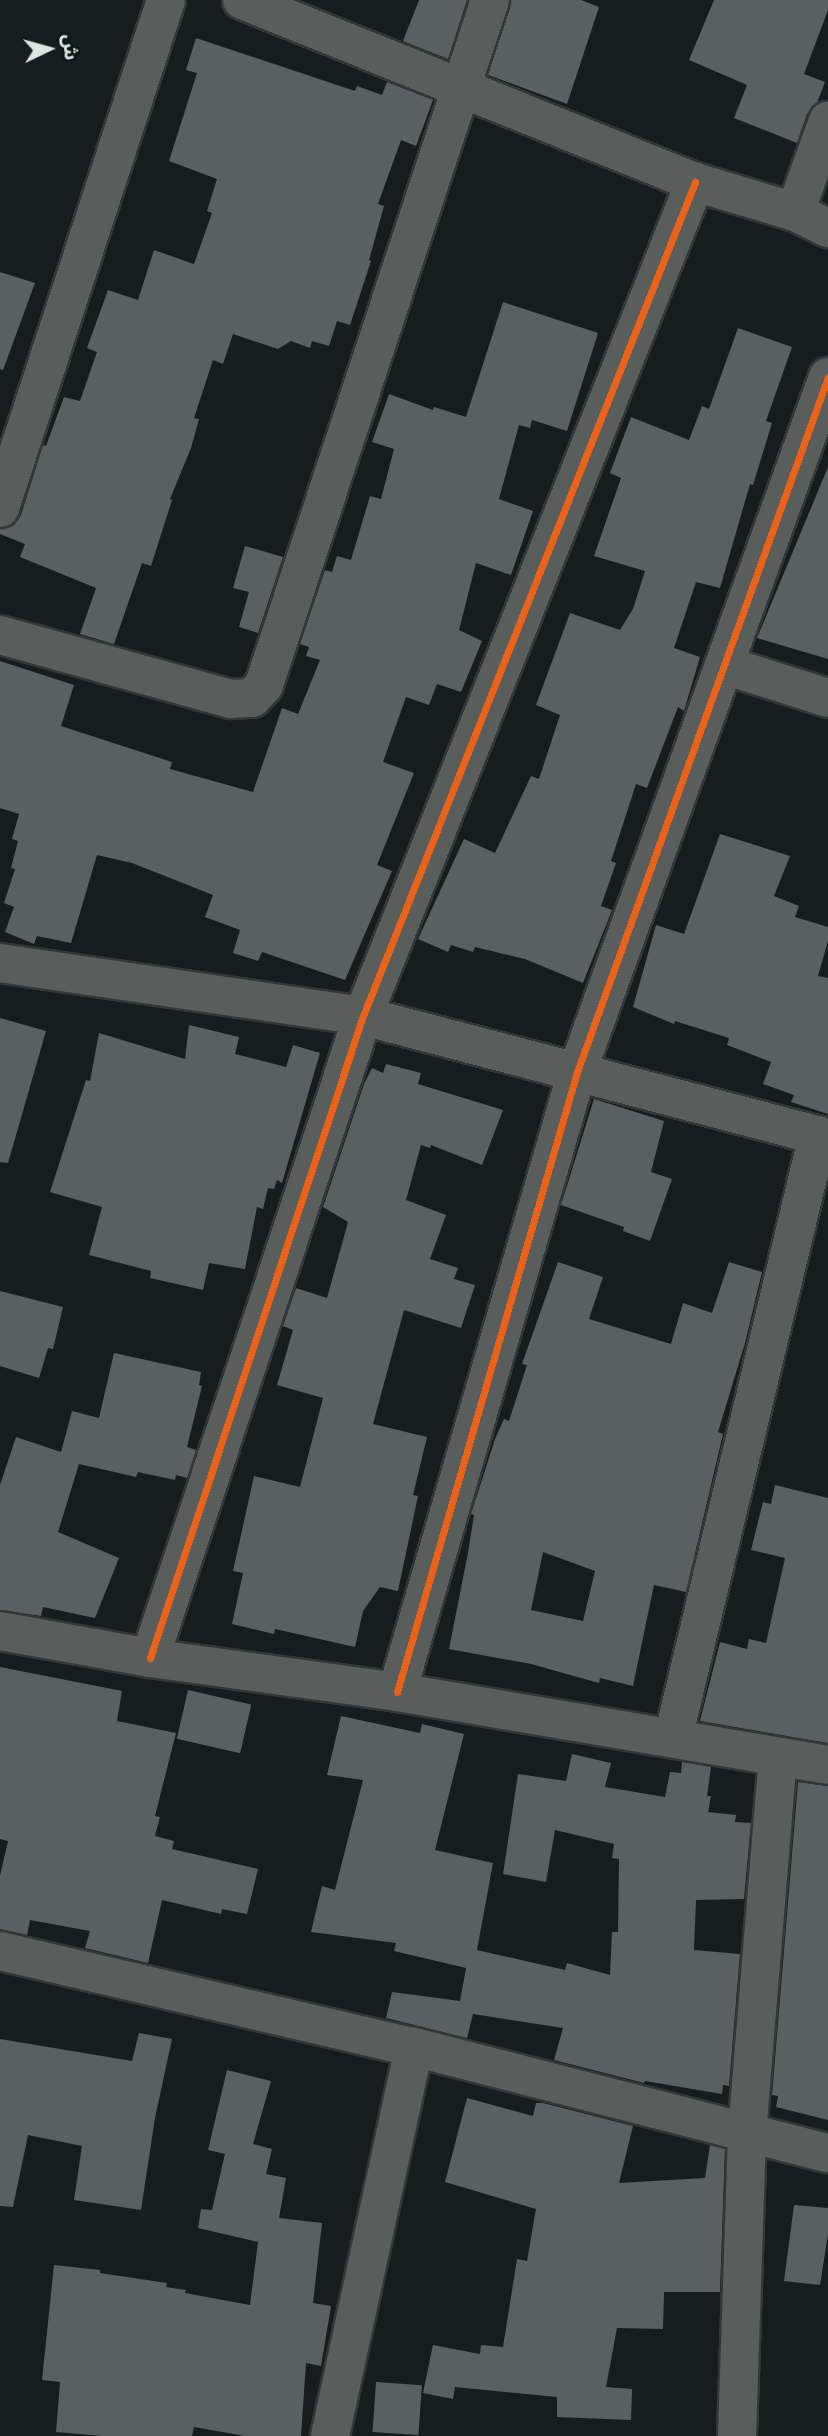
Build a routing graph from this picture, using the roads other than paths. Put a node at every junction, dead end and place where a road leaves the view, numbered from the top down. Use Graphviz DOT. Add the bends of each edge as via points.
graph roads {
  1 [pos="166,0"];
  2 [pos="242,0"];
  3 [pos="490,0"];
  4 [pos="460,85"];
  5 [pos="828,121"];
  6 [pos="695,182"];
  7 [pos="812,220"];
  8 [pos="828,377"];
  9 [pos="7,466"];
  10 [pos="0,509"];
  11 [pos="0,635"];
  12 [pos="724,665"];
  13 [pos="828,698"];
  14 [pos="0,962"];
  15 [pos="363,1016"];
  16 [pos="577,1072"];
  17 [pos="823,1137"];
  18 [pos="0,1631"];
  19 [pos="150,1658"];
  20 [pos="397,1692"];
  21 [pos="673,1738"];
  22 [pos="778,1758"];
  23 [pos="828,1765"];
  24 [pos="0,1951"];
  25 [pos="414,2047"];
  26 [pos="747,2133"];
  27 [pos="828,2153"];
  28 [pos="330,2436"];
  29 [pos="737,2436"];
  1 -- 9 [label="street"];
  2 -- 4 [label="street"];
  3 -- 4 [label="street"];
  4 -- 6 [label="street"];
  4 -- 11 [label="street" via="264,685 252,698 232,699"];
  5 -- 7 [label="street"];
  6 -- 7 [label="street"];
  6 -- 15 [label="street"];
  8 -- 12 [label="street"];
  9 -- 10 [label="street"];
  12 -- 13 [label="street"];
  12 -- 16 [label="street"];
  14 -- 15 [label="street"];
  15 -- 16 [label="street"];
  15 -- 19 [label="street"];
  16 -- 17 [label="street"];
  16 -- 20 [label="street"];
  17 -- 21 [label="street"];
  18 -- 19 [label="street"];
  19 -- 20 [label="street"];
  20 -- 21 [label="street"];
  21 -- 22 [label="street"];
  22 -- 23 [label="street"];
  22 -- 26 [label="street"];
  24 -- 25 [label="street"];
  25 -- 26 [label="street"];
  25 -- 28 [label="street"];
  26 -- 27 [label="street"];
  26 -- 29 [label="street"];
}
